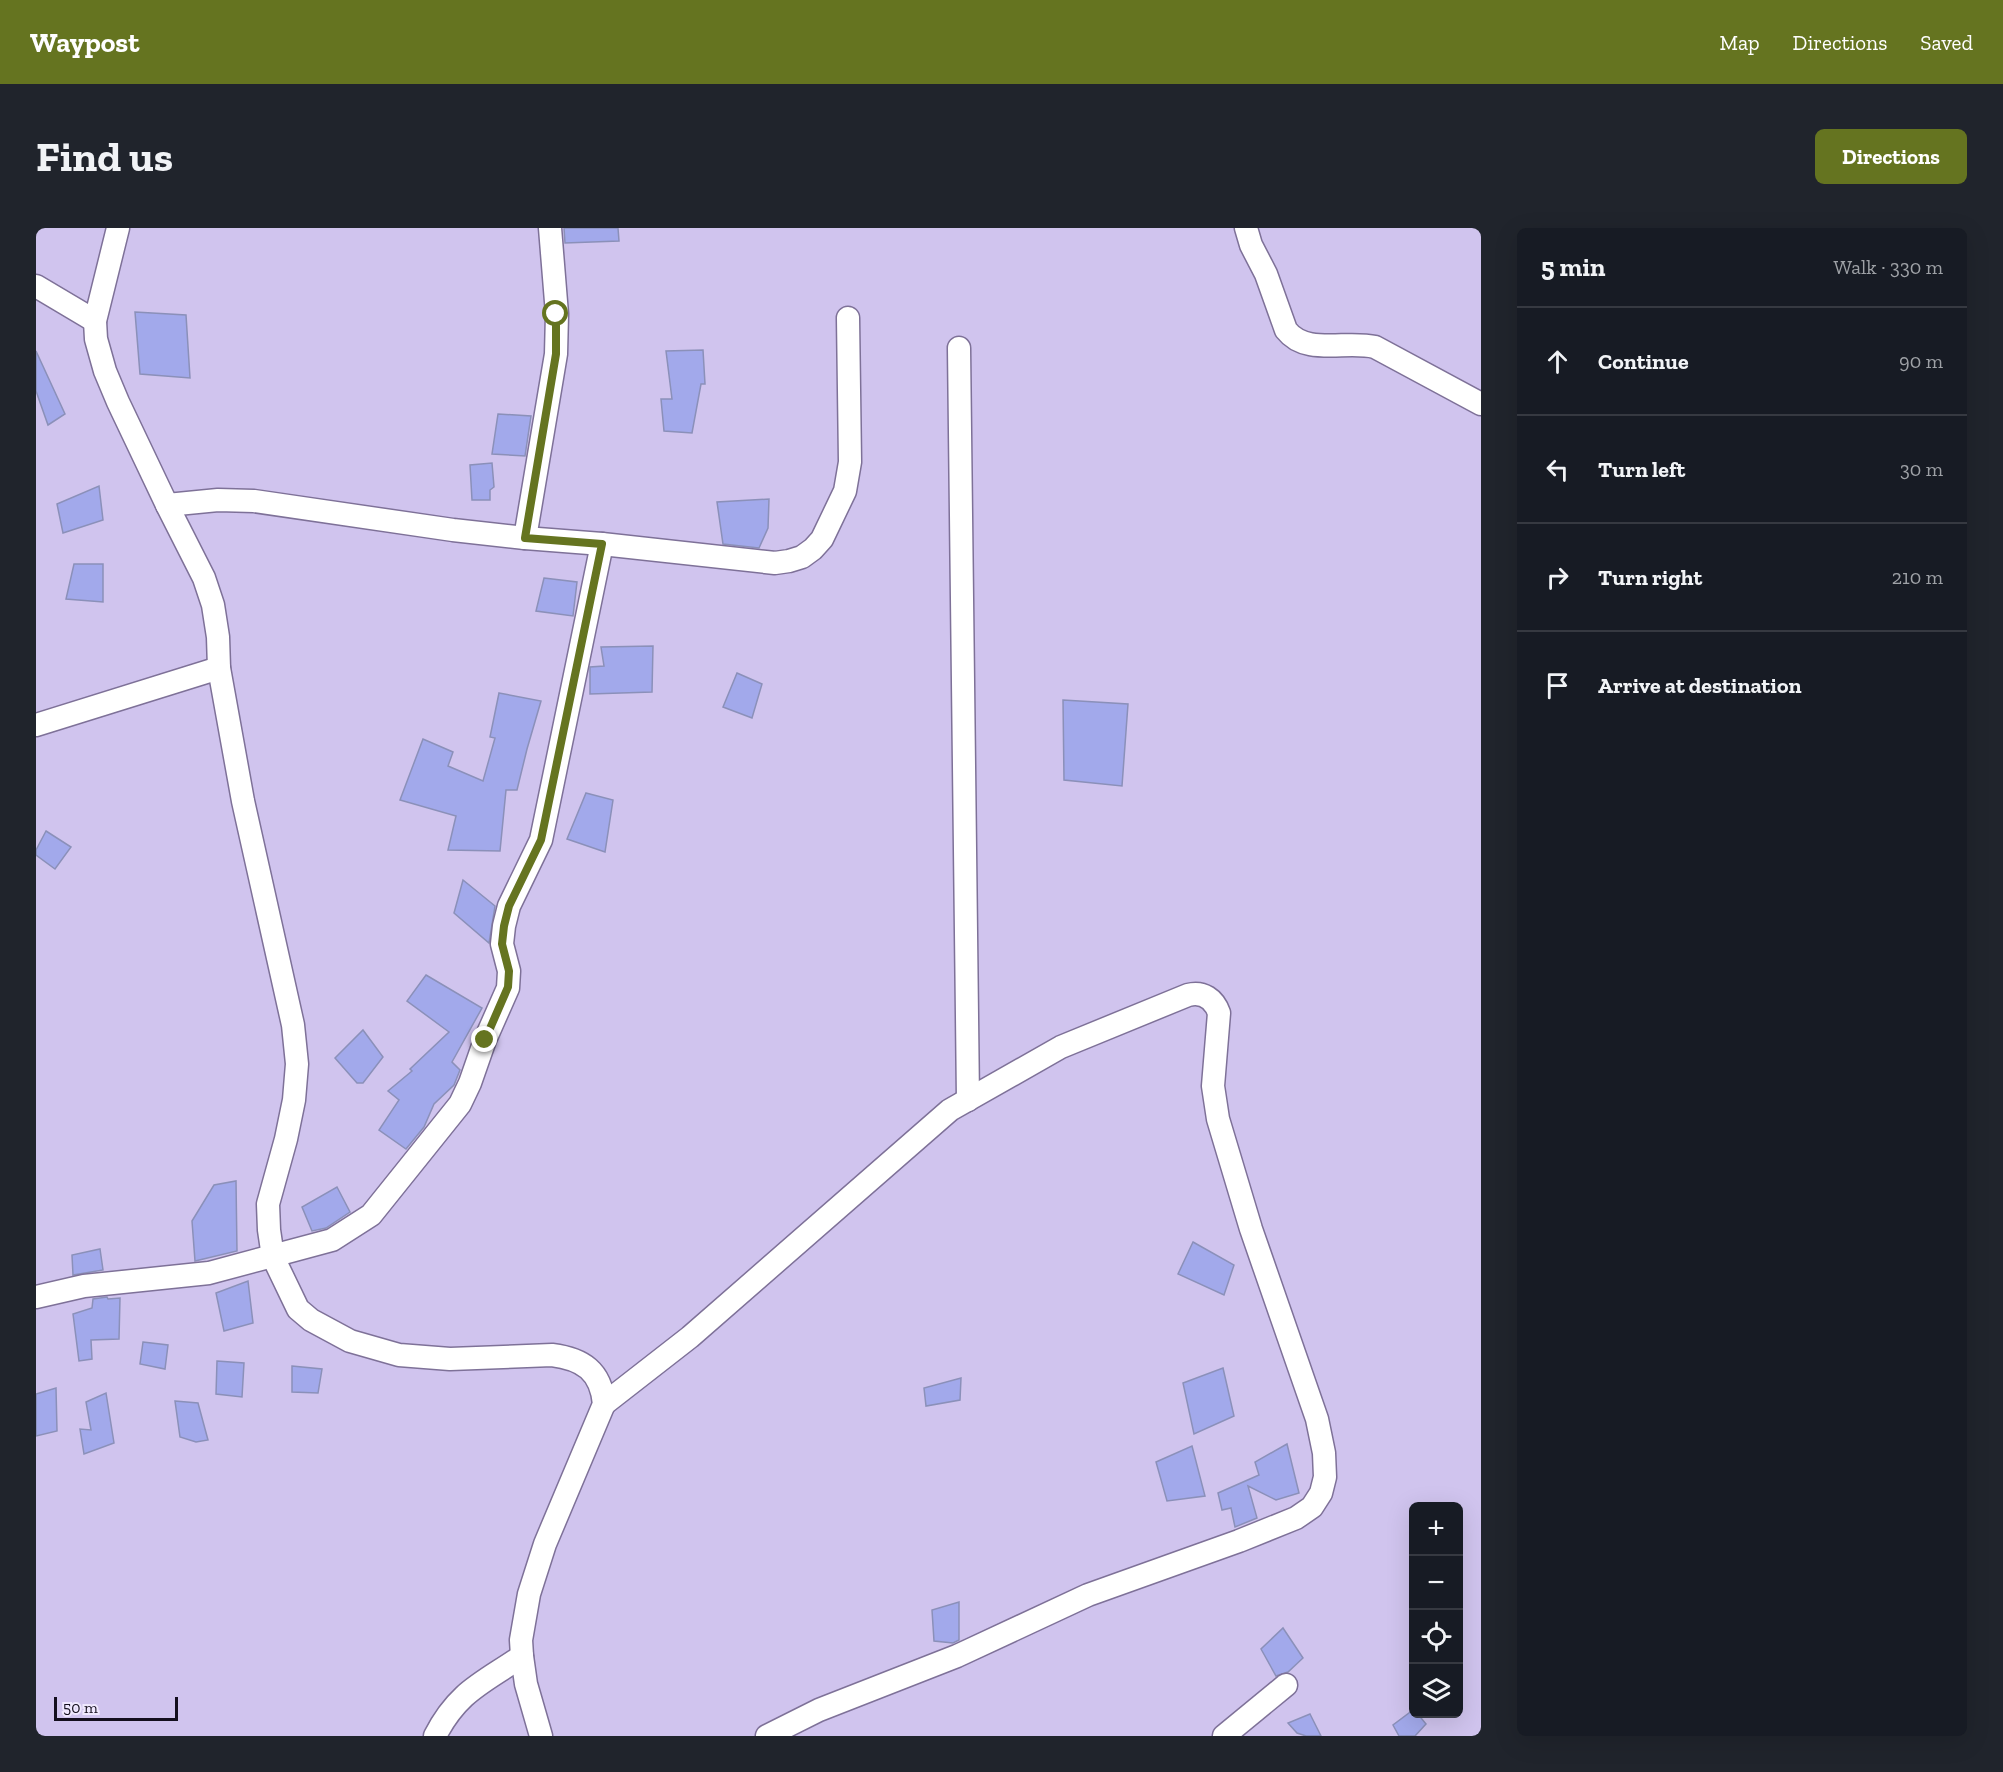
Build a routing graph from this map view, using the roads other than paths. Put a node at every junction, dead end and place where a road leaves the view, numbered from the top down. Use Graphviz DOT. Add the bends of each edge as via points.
graph roads {
  1 [pos="118,228"];
  2 [pos="550,228"];
  3 [pos="1246,228"];
  4 [pos="36,286"];
  5 [pos="848,318"];
  6 [pos="95,321"];
  7 [pos="959,348"];
  8 [pos="1481,404"];
  9 [pos="167,505"];
  10 [pos="525,538"];
  11 [pos="602,544"];
  12 [pos="219,668"];
  13 [pos="36,725"];
  14 [pos="968,1100"];
  15 [pos="273,1257"];
  16 [pos="36,1297"];
  17 [pos="604,1404"];
  18 [pos="522,1656"];
  19 [pos="1286,1685"];
  20 [pos="435,1736"];
  21 [pos="541,1736"];
  22 [pos="767,1736"];
  23 [pos="1224,1736"];
  1 -- 6 [label="street"];
  2 -- 10 [label="street" via="556,354"];
  3 -- 8 [label="street" via="1292,338 1305,344 1375,347"];
  4 -- 6 [label="street"];
  5 -- 11 [label="street" via="848,476 829,527 813,549 802,557 775,563"];
  6 -- 9 [label="street" via="105,371"];
  7 -- 14 [label="street"];
  9 -- 10 [label="street" via="254,501"];
  9 -- 12 [label="street" via="204,578 213,605"];
  10 -- 11 [label="street"];
  11 -- 15 [label="street" via="541,840 509,906 504,926 502,944 509,971 508,987 470,1083 460,1104 371,1215 332,1240"];
  12 -- 13 [label="street"];
  12 -- 15 [label="street" via="243,801 293,1025 297,1064 286,1139 268,1204"];
  14 -- 17 [label="street" via="950,1110 690,1337"];
  14 -- 22 [label="street" via="1061,1047 1188,995 1209,997 1218,1013 1213,1086 1218,1119 1251,1229 1317,1419 1324,1452 1321,1493 1312,1507 1296,1518 1088,1595 957,1656 819,1710"];
  15 -- 16 [label="street" via="209,1273 84,1286"];
  15 -- 17 [label="street" via="298,1309 350,1341 399,1355 450,1359 566,1356 591,1371 599,1382"];
  17 -- 18 [label="street" via="537,1566 521,1640"];
  18 -- 20 [label="street" via="457,1701"];
  18 -- 21 [label="street"];
  19 -- 23 [label="street"];
}
